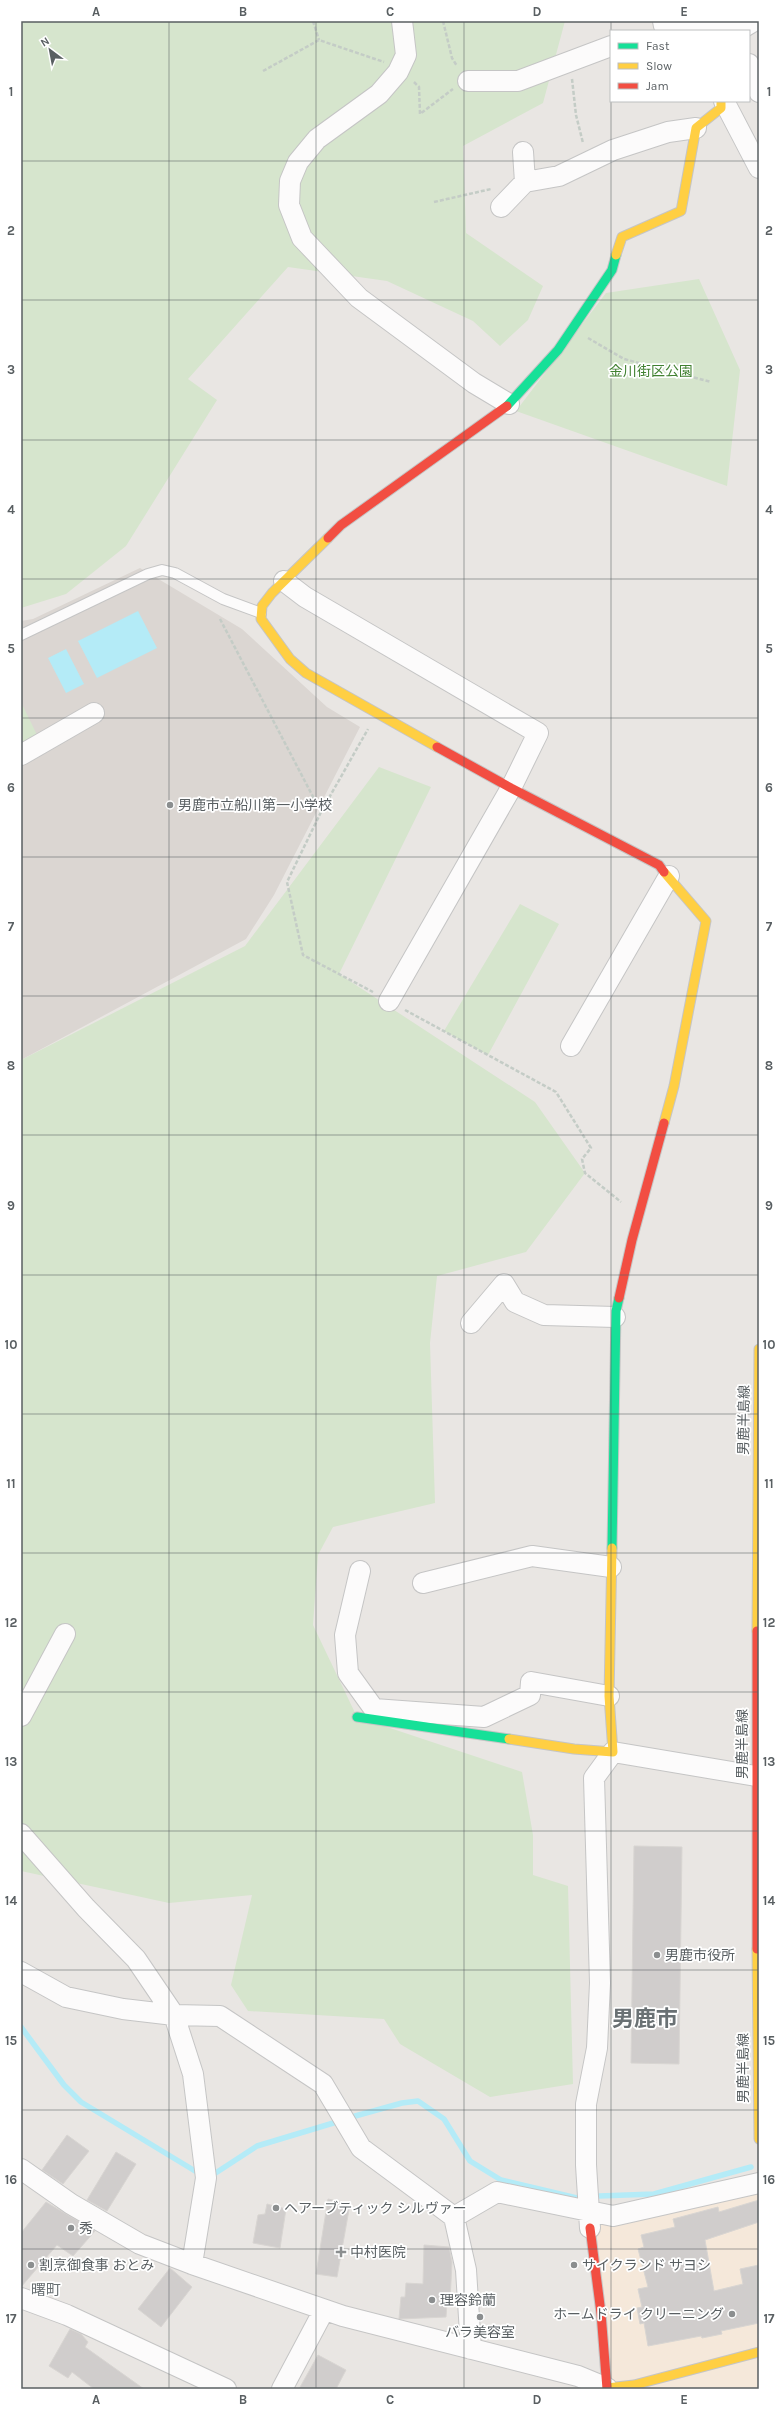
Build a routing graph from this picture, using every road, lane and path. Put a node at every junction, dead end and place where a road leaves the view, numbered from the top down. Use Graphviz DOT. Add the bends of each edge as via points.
graph roads {
  1 [pos="313,21"];
  2 [pos="402,21"];
  3 [pos="443,21"];
  4 [pos="659,26"];
  5 [pos="739,29"];
  6 [pos="319,40"];
  7 [pos="610,46"];
  8 [pos="570,61"];
  9 [pos="468,81"];
  10 [pos="726,102"];
  11 [pos="696,128"];
  12 [pos="523,152"];
  13 [pos="588,161"];
  14 [pos="759,168"];
  15 [pos="525,182"];
  16 [pos="495,189"];
  17 [pos="434,202"];
  18 [pos="501,207"];
  19 [pos="584,336"];
  20 [pos="711,382"];
  21 [pos="509,404"];
  22 [pos="284,581"];
  23 [pos="261,613"];
  24 [pos="220,619"];
  25 [pos="21,635"];
  26 [pos="94,713"];
  27 [pos="376,714"];
  28 [pos="21,755"];
  29 [pos="511,788"];
  30 [pos="322,812"];
  31 [pos="668,876"];
  32 [pos="389,1001"];
  33 [pos="571,1046"];
  34 [pos="638,1216"];
  35 [pos="615,1317"];
  36 [pos="471,1323"];
  37 [pos="759,1349"];
  38 [pos="758,1480"];
  39 [pos="611,1567"];
  40 [pos="360,1571"];
  41 [pos="423,1583"];
  42 [pos="65,1634"];
  43 [pos="610,1696"];
  44 [pos="21,1716"];
  45 [pos="357,1717"];
  46 [pos="614,1752"];
  47 [pos="757,1771"];
  48 [pos="21,1834"];
  49 [pos="21,1972"];
  50 [pos="174,2015"];
  51 [pos="759,2139"];
  52 [pos="21,2169"];
  53 [pos="759,2183"];
  54 [pos="454,2217"];
  55 [pos="589,2220"];
  56 [pos="192,2264"];
  57 [pos="21,2298"];
  58 [pos="324,2310"];
  59 [pos="471,2349"];
  60 [pos="759,2352"];
  61 [pos="607,2388"];
  62 [pos="226,2389"];
  63 [pos="282,2389"];
  1 -- 6 [label="path"];
  2 -- 21 [label="street" via="406,55 398,72 380,94 317,139 298,162 290,181 290,205 302,238 359,298 474,383"];
  3 -- 9 [label="path" via="452,58"];
  4 -- 5 [label="street" via="709,22"];
  7 -- 8 [label="street"];
  8 -- 9 [label="street" via="518,81"];
  8 -- 13 [label="path" via="576,115"];
  10 -- 11 [label="street"];
  10 -- 14 [label="street"];
  11 -- 13 [label="street" via="668,132"];
  11 -- 21 [label="street" via="681,211 622,237 612,270 558,350"];
  12 -- 15 [label="street"];
  13 -- 15 [label="street" via="559,176"];
  15 -- 18 [label="street"];
  16 -- 17 [label="path"];
  19 -- 20 [label="path" via="624,359"];
  21 -- 22 [label="street" via="341,525"];
  22 -- 23 [label="street" via="262,606"];
  22 -- 29 [label="street" via="305,597 538,733"];
  23 -- 25 [label="lane" via="223,599 193,581 162,570 148,574"];
  23 -- 27 [label="street" via="261,619 290,659 306,673"];
  24 -- 30 [label="path"];
  26 -- 28 [label="street"];
  27 -- 29 [label="street"];
  27 -- 30 [label="path"];
  29 -- 31 [label="street" via="659,865"];
  29 -- 32 [label="street"];
  30 -- 32 [label="path" via="287,882 304,955"];
  31 -- 33 [label="street"];
  31 -- 34 [label="street" via="706,921 674,1086"];
  32 -- 34 [label="path" via="556,1092 591,1148 582,1159 585,1173"];
  34 -- 35 [label="street"];
  35 -- 36 [label="street" via="544,1315 515,1302 504,1284"];
  35 -- 39 [label="street"];
  37 -- 38 [label="street, 男鹿半島線"];
  38 -- 47 [label="street, 男鹿半島線"];
  39 -- 41 [label="street" via="532,1556"];
  39 -- 43 [label="street"];
  40 -- 43 [label="street" via="345,1635 348,1673 374,1709 484,1717 530,1695 531,1682"];
  42 -- 44 [label="street"];
  43 -- 46 [label="street"];
  45 -- 46 [label="street" via="574,1749"];
  46 -- 47 [label="street"];
  46 -- 55 [label="street" via="594,1778 600,1983 597,2048 586,2104"];
  47 -- 51 [label="street, 男鹿半島線"];
  48 -- 50 [label="street" via="86,1908 136,1959"];
  49 -- 50 [label="street" via="66,1998 123,2009"];
  50 -- 54 [label="street" via="220,2016 323,2084 361,2148"];
  50 -- 56 [label="street" via="192,2074 206,2178"];
  52 -- 56 [label="street" via="71,2204 140,2244"];
  53 -- 55 [label="street"];
  54 -- 55 [label="street" via="497,2192"];
  54 -- 59 [label="street" via="466,2270"];
  55 -- 61 [label="street" via="601,2313"];
  56 -- 58 [label="street"];
  57 -- 62 [label="street" via="67,2315"];
  58 -- 59 [label="street"];
  58 -- 63 [label="street"];
  59 -- 61 [label="street" via="578,2376"];
  60 -- 61 [label="street" via="634,2384"];
}
